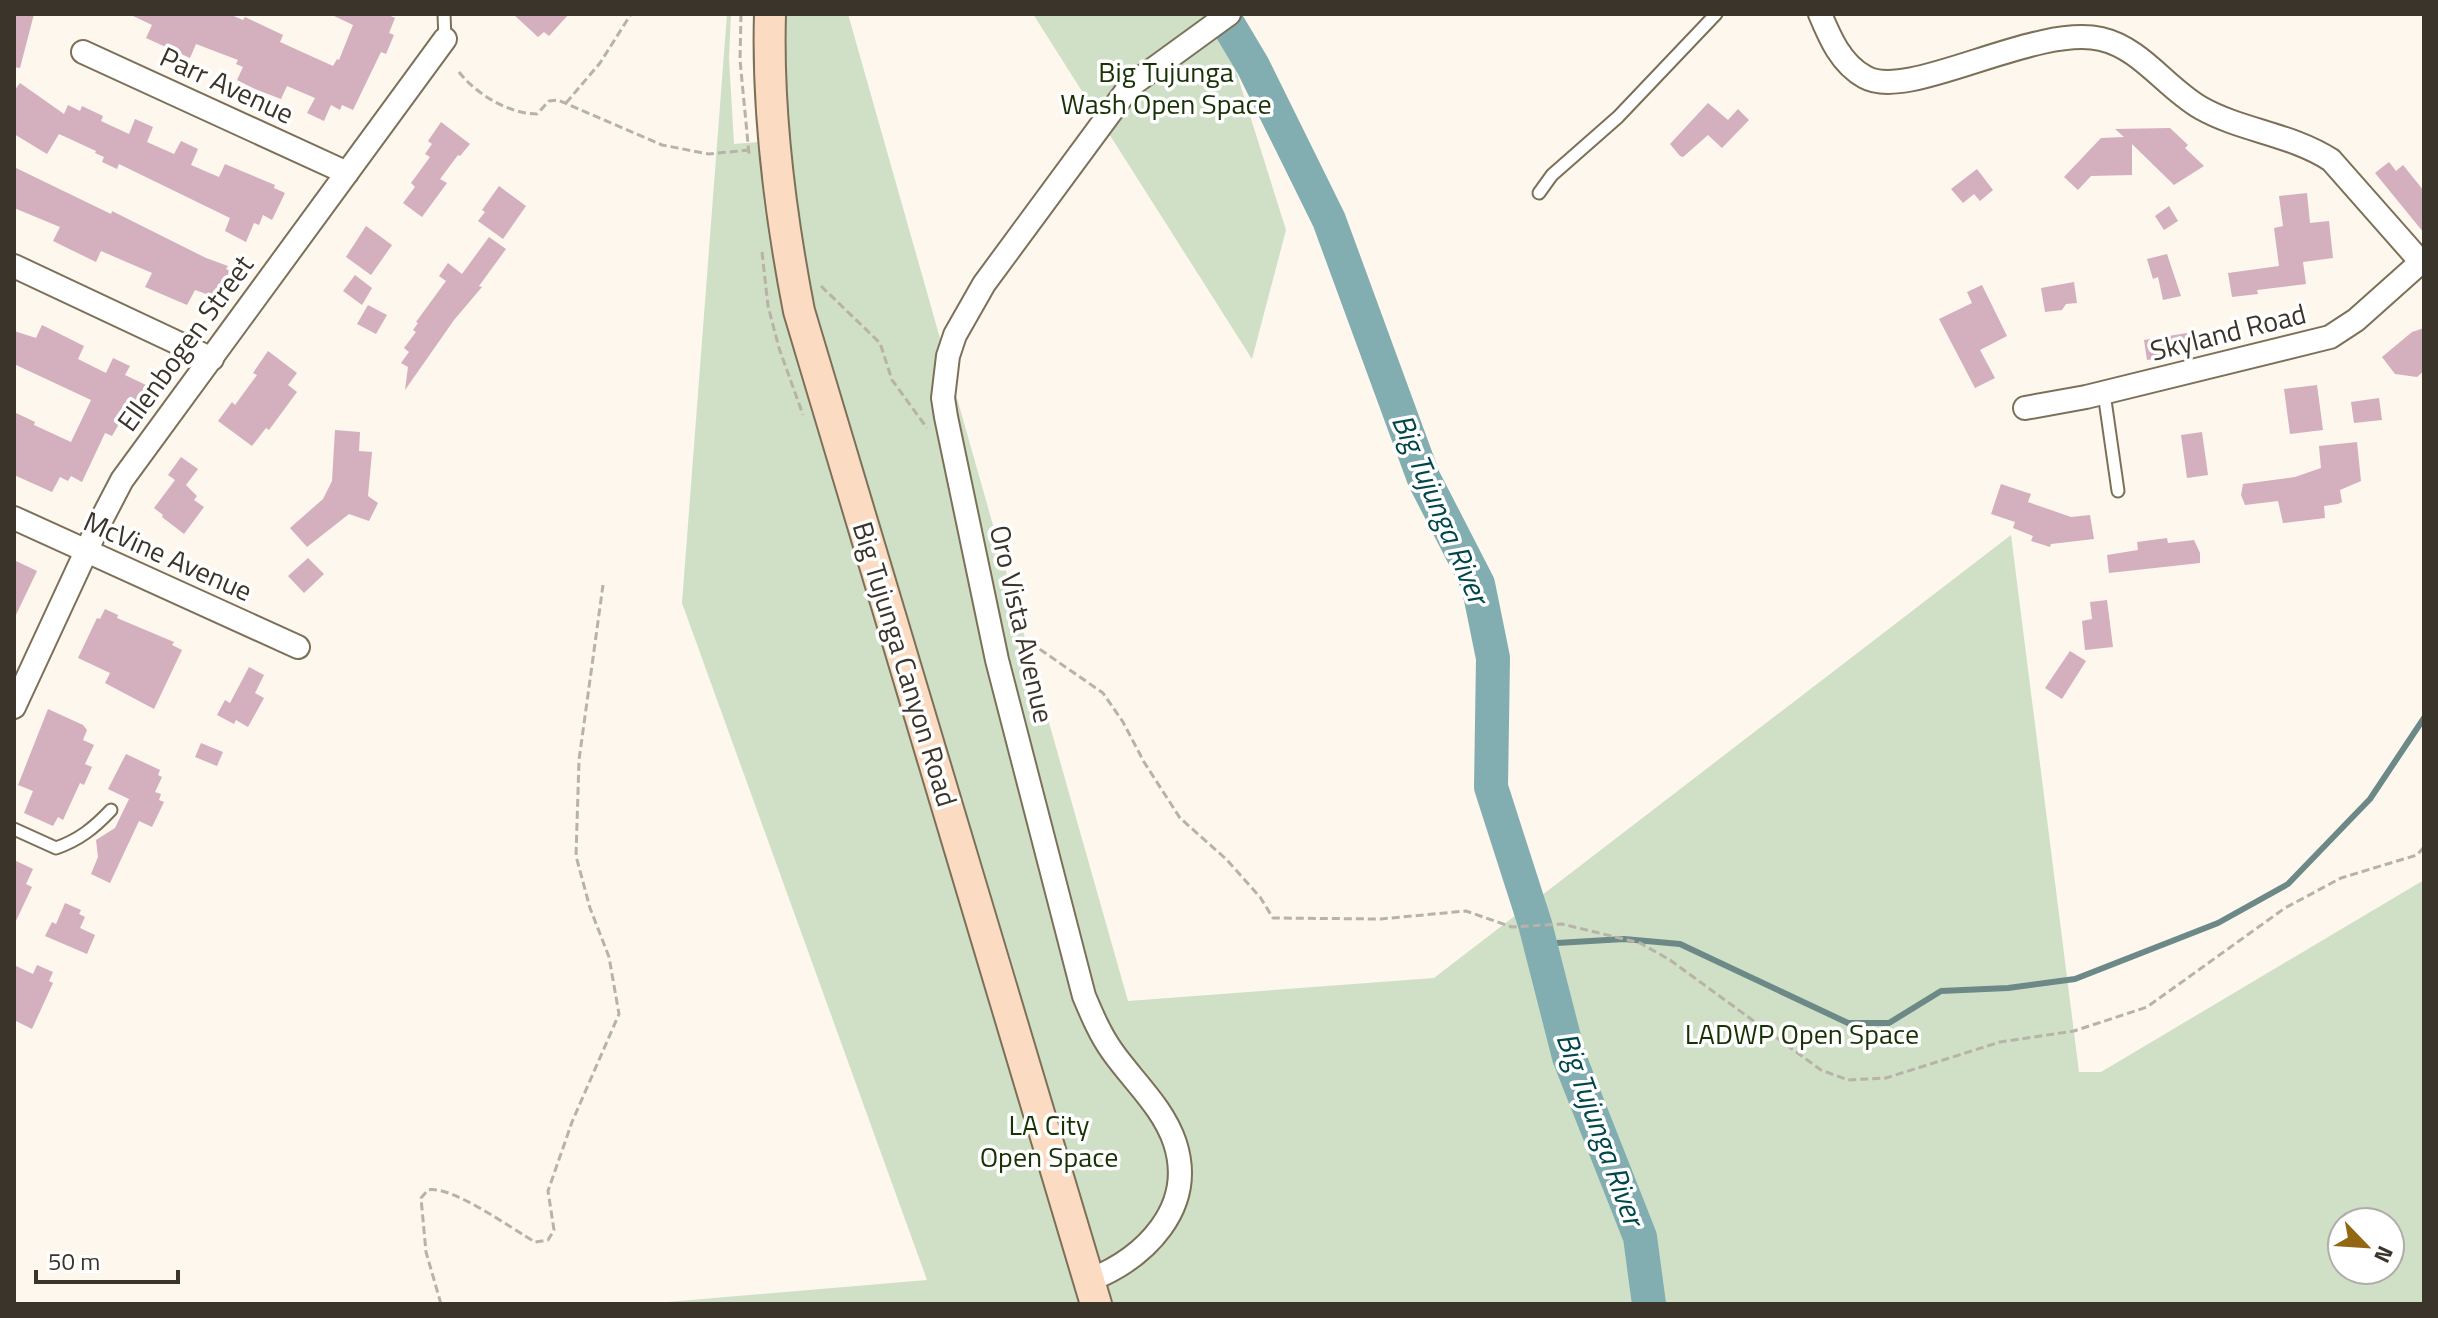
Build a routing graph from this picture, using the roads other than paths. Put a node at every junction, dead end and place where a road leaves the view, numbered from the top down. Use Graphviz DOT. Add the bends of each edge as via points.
graph roads {
  1 [pos="444,14"];
  2 [pos="770,14"];
  3 [pos="1229,14"];
  4 [pos="1716,14"];
  5 [pos="1820,14"];
  6 [pos="445,39"];
  7 [pos="83,52"];
  8 [pos="347,173"];
  9 [pos="1539,193"];
  10 [pos="2423,262"];
  11 [pos="14,266"];
  12 [pos="212,359"];
  13 [pos="2104,393"];
  14 [pos="2025,408"];
  15 [pos="2118,491"];
  16 [pos="14,518"];
  17 [pos="86,552"];
  18 [pos="298,647"];
  19 [pos="14,707"];
  20 [pos="111,810"];
  21 [pos="14,829"];
  22 [pos="1093,1292"];
  1 -- 6 [label="lane"];
  2 -- 22 [label="street, Big Tujunga Canyon Road" via="778,182 799,311"];
  3 -- 22 [label="street, Oro Vista Avenue" via="1130,86 984,284 955,335 943,398 997,660 1084,996 1112,1051 1158,1110 1178,1158 1173,1207 1162,1230"];
  4 -- 9 [label="lane"];
  5 -- 10 [label="street" via="1832,43 1850,66 1882,83 1912,80 2040,41 2080,36 2121,46 2204,109 2312,148 2331,160"];
  6 -- 8 [label="street, Ellenbogen Street"];
  7 -- 8 [label="street, Parr Avenue"];
  8 -- 12 [label="street, Ellenbogen Street"];
  10 -- 13 [label="street, Skyland Road" via="2330,337"];
  11 -- 12 [label="street"];
  12 -- 17 [label="street, Ellenbogen Street" via="122,480"];
  13 -- 14 [label="street, Skyland Road"];
  13 -- 15 [label="lane"];
  16 -- 17 [label="street, McVine Avenue"];
  17 -- 18 [label="street, McVine Avenue"];
  17 -- 19 [label="street, Ellenbogen Street"];
  20 -- 21 [label="lane" via="74,842 56,848"];
}
